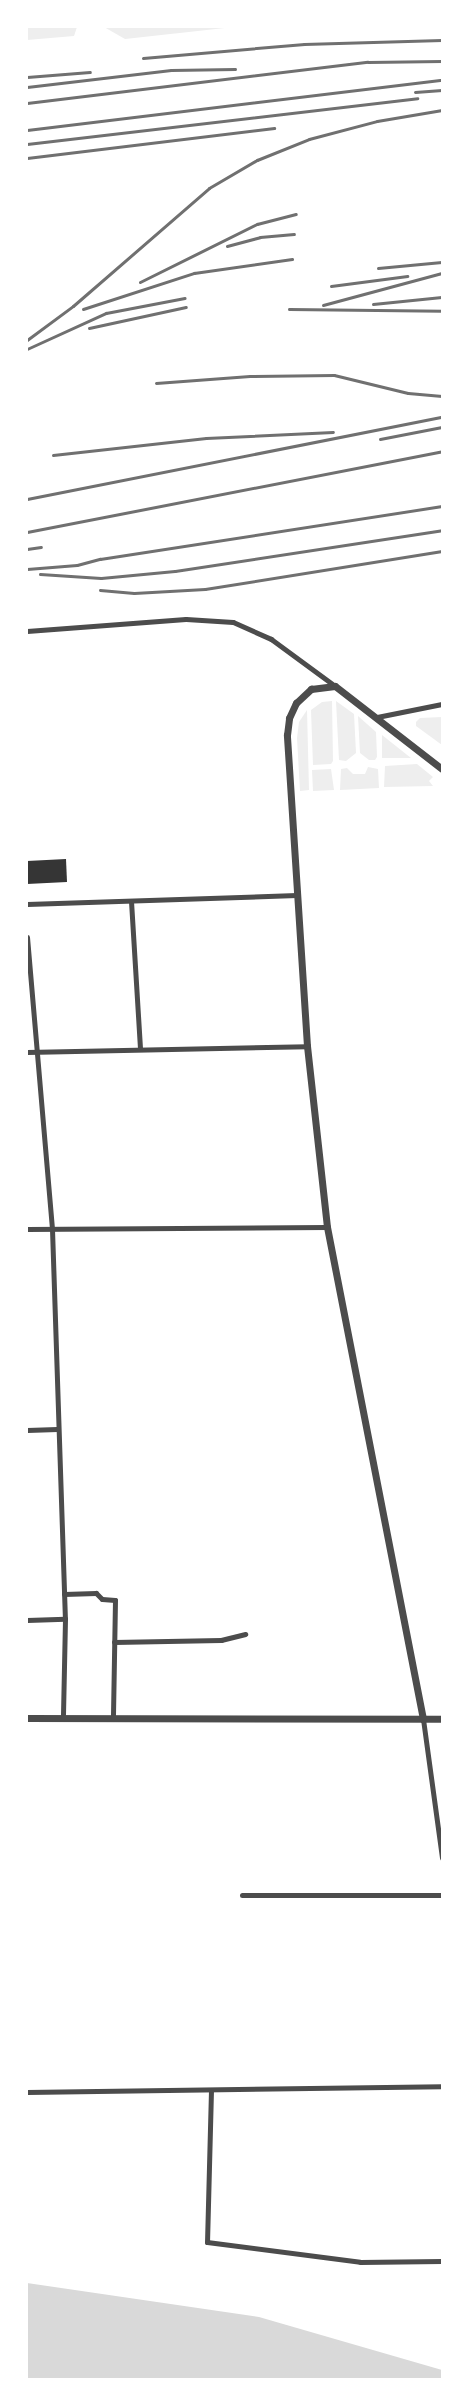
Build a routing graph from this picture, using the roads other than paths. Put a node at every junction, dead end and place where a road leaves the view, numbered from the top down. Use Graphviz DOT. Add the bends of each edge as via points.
graph roads {
  1 [pos="27,631"];
  2 [pos="335,686"];
  3 [pos="442,704"];
  4 [pos="377,717"];
  5 [pos="442,769"];
  6 [pos="297,895"];
  7 [pos="131,901"];
  8 [pos="27,904"];
  9 [pos="27,937"];
  10 [pos="307,1046"];
  11 [pos="140,1049"];
  12 [pos="27,1052"];
  13 [pos="37,1052"];
  14 [pos="327,1227"];
  15 [pos="27,1229"];
  16 [pos="52,1229"];
  17 [pos="57,1429"];
  18 [pos="27,1430"];
  19 [pos="64,1594"];
  20 [pos="65,1619"];
  21 [pos="27,1620"];
  22 [pos="245,1634"];
  23 [pos="114,1642"];
  24 [pos="27,1718"];
  25 [pos="63,1718"];
  26 [pos="113,1718"];
  27 [pos="423,1719"];
  28 [pos="442,1719"];
  29 [pos="442,1858"];
  30 [pos="242,1895"];
  31 [pos="442,1895"];
  32 [pos="442,2086"];
  33 [pos="211,2090"];
  34 [pos="27,2092"];
  35 [pos="442,2261"];
  1 -- 2 [label="street" via="186,619 233,622 271,639"];
  2 -- 4 [label="street"];
  2 -- 6 [label="street" via="311,689 296,703 289,718"];
  3 -- 4 [label="street"];
  4 -- 5 [label="street"];
  6 -- 7 [label="street"];
  6 -- 10 [label="street"];
  7 -- 8 [label="street"];
  7 -- 11 [label="street"];
  9 -- 13 [label="street"];
  10 -- 11 [label="street"];
  10 -- 14 [label="street"];
  11 -- 13 [label="street"];
  12 -- 13 [label="street"];
  13 -- 16 [label="street"];
  14 -- 16 [label="street"];
  14 -- 27 [label="street"];
  15 -- 16 [label="street"];
  16 -- 17 [label="street"];
  17 -- 18 [label="street"];
  17 -- 19 [label="street"];
  19 -- 20 [label="street"];
  19 -- 23 [label="street" via="96,1593 102,1599 115,1600"];
  20 -- 21 [label="street"];
  20 -- 25 [label="street"];
  22 -- 23 [label="street" via="221,1640"];
  23 -- 26 [label="street"];
  24 -- 25 [label="street"];
  25 -- 26 [label="street"];
  26 -- 27 [label="street"];
  27 -- 28 [label="street"];
  27 -- 29 [label="street"];
  30 -- 31 [label="street"];
  32 -- 33 [label="street"];
  33 -- 34 [label="street"];
  33 -- 35 [label="street" via="207,2242 360,2262"];
}
